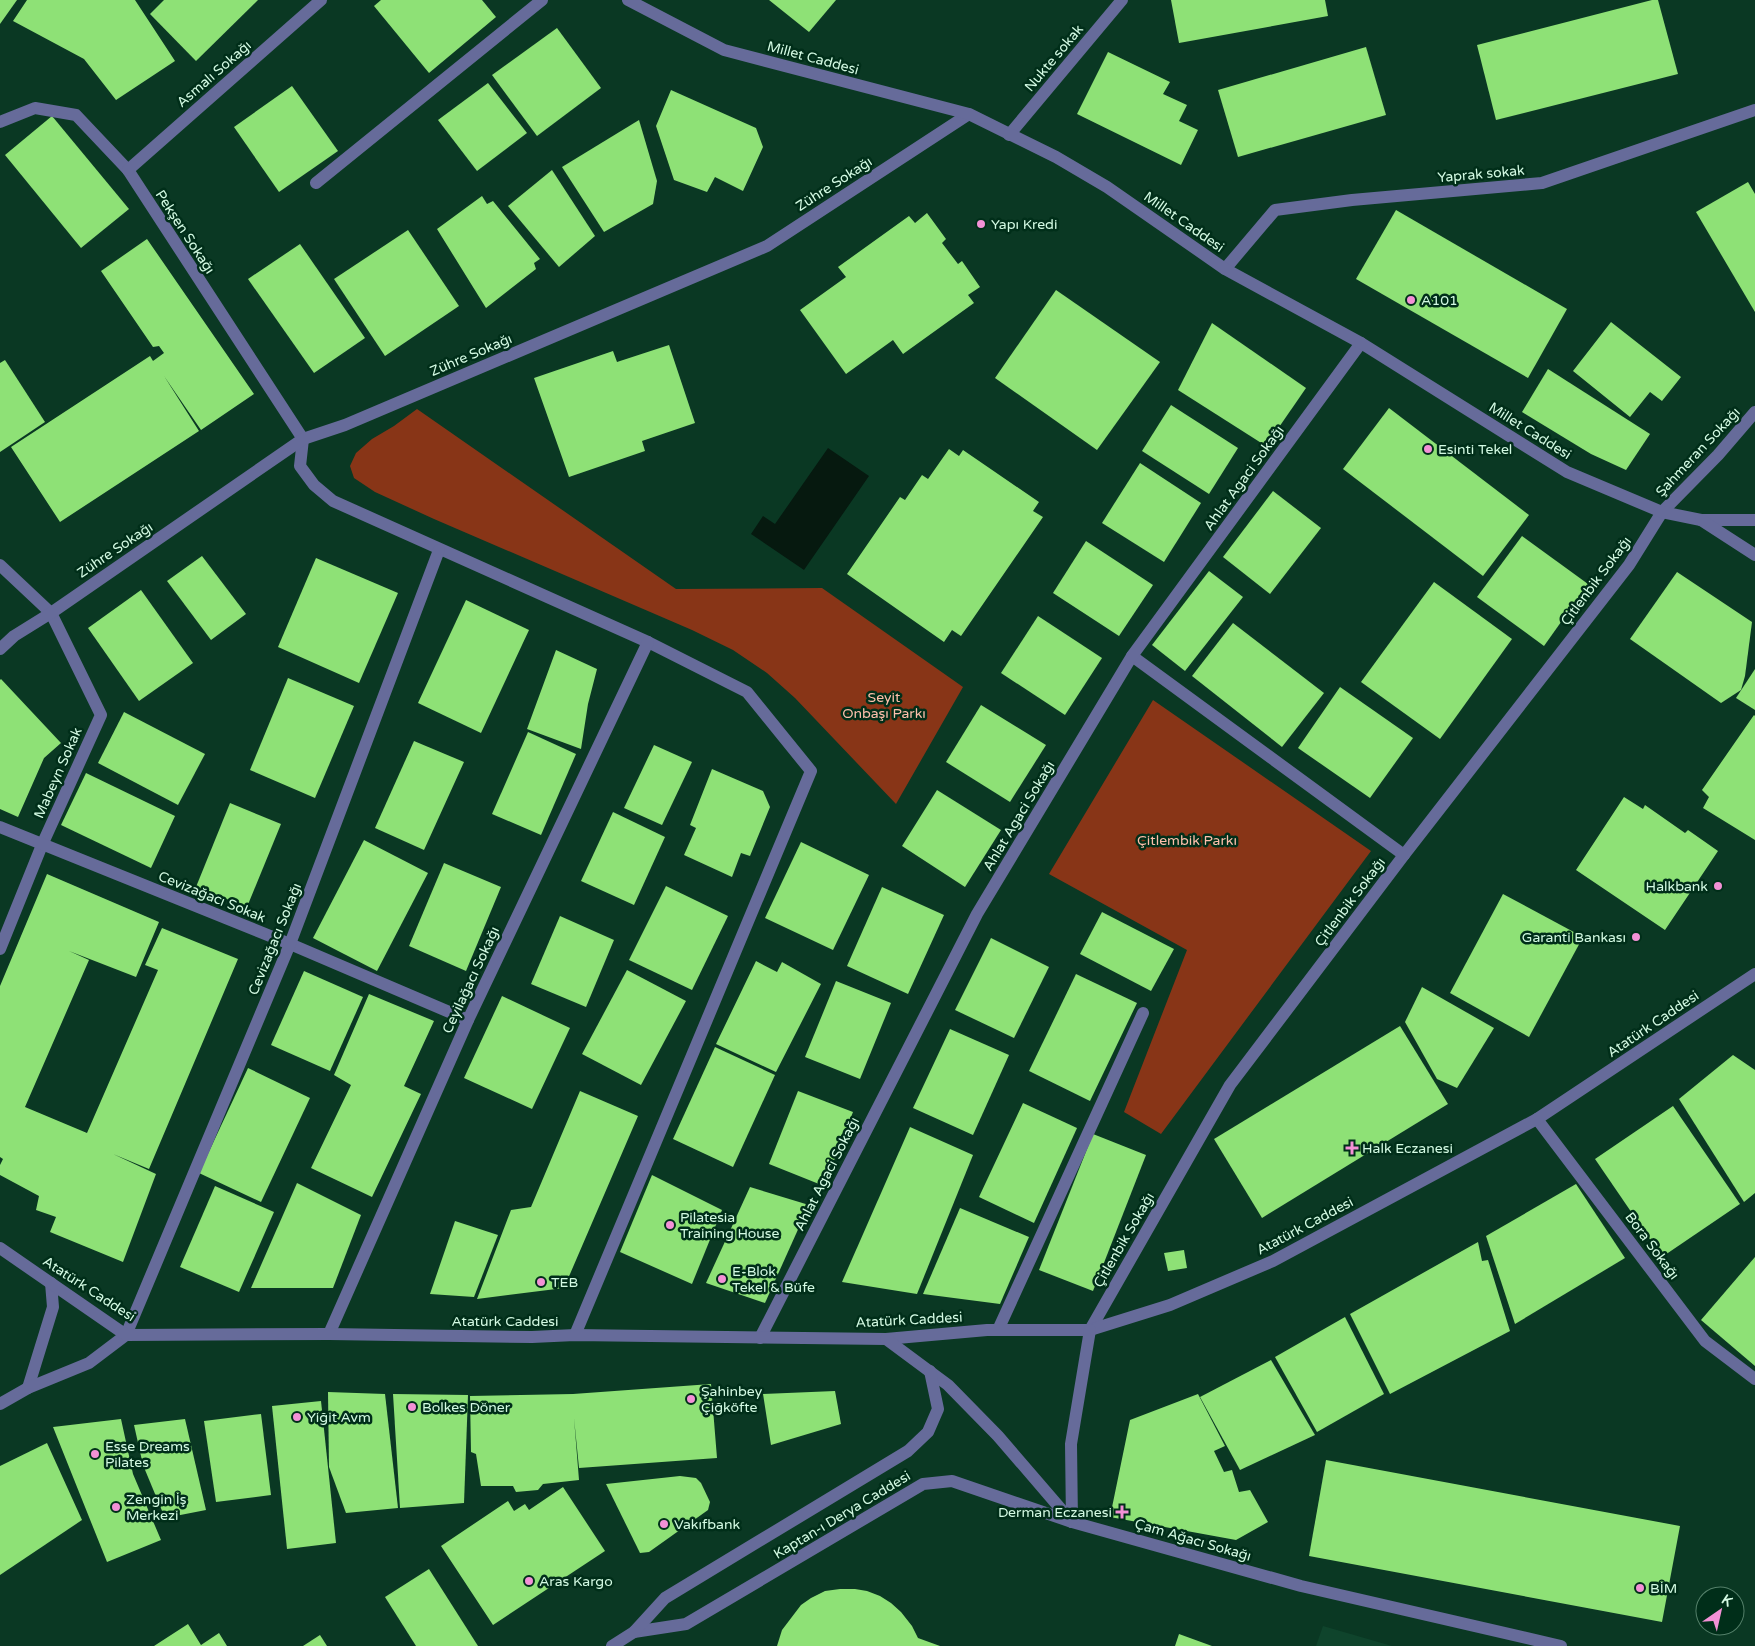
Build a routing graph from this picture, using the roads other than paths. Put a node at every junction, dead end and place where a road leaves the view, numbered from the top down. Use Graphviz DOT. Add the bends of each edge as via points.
graph roads {
  1 [pos="321,0"];
  2 [pos="542,0"];
  3 [pos="628,0"];
  4 [pos="1122,0"];
  5 [pos="1755,110"];
  6 [pos="969,114"];
  7 [pos="0,122"];
  8 [pos="1009,135"];
  9 [pos="128,170"];
  10 [pos="316,182"];
  11 [pos="1225,269"];
  12 [pos="1361,343"];
  13 [pos="1755,412"];
  14 [pos="303,439"];
  15 [pos="1662,512"];
  16 [pos="1701,520"];
  17 [pos="1755,520"];
  18 [pos="439,550"];
  19 [pos="1755,555"];
  20 [pos="0,566"];
  21 [pos="51,613"];
  22 [pos="648,642"];
  23 [pos="0,649"];
  24 [pos="1132,656"];
  25 [pos="0,827"];
  26 [pos="42,845"];
  27 [pos="1404,855"];
  28 [pos="290,944"];
  29 [pos="0,949"];
  30 [pos="1755,974"];
  31 [pos="1143,1013"];
  32 [pos="468,1020"];
  33 [pos="1537,1119"];
  34 [pos="0,1248"];
  35 [pos="51,1283"];
  36 [pos="998,1330"];
  37 [pos="1090,1330"];
  38 [pos="329,1334"];
  39 [pos="126,1335"];
  40 [pos="575,1335"];
  41 [pos="760,1338"];
  42 [pos="886,1339"];
  43 [pos="930,1371"];
  44 [pos="1755,1379"];
  45 [pos="28,1388"];
  46 [pos="0,1404"];
  47 [pos="1072,1522"];
  48 [pos="634,1632"];
  49 [pos="612,1646"];
  50 [pos="1561,1646"];
  1 -- 9 [label="street, Asmalı Sokağı"];
  2 -- 10 [label="street"];
  3 -- 6 [label="street, Millet Caddesi" via="724,50"];
  4 -- 8 [label="street, Nukte sokak"];
  5 -- 11 [label="street, Yaprak sokak" via="1542,183 1275,210"];
  6 -- 8 [label="street, Millet Caddesi"];
  6 -- 14 [label="street, Zühre Sokağı" via="767,246 345,425"];
  7 -- 9 [label="street, Pekşen Sokağı" via="35,108 76,115"];
  8 -- 11 [label="street, Millet Caddesi" via="1056,157 1108,188"];
  9 -- 14 [label="street, Pekşen Sokağı"];
  11 -- 12 [label="street, Millet Caddesi"];
  12 -- 15 [label="street, Millet Caddesi" via="1567,472"];
  12 -- 24 [label="street, Ahlat Agaci Sokağı"];
  13 -- 15 [label="street, Şahmeran Sokağı"];
  14 -- 18 [label="street" via="300,466 314,485 333,501"];
  14 -- 21 [label="street, Zühre Sokağı"];
  15 -- 16 [label="street, Millet Caddesi"];
  15 -- 27 [label="street, Çitlenbik Sokağı" via="1629,564"];
  16 -- 17 [label="street, Millet Caddesi"];
  16 -- 19 [label="street, Millet Caddesi"];
  18 -- 22 [label="street"];
  18 -- 28 [label="street, Cevizağacı Sokağı"];
  20 -- 21 [label="street"];
  21 -- 23 [label="street, Zühre Sokağı" via="14,636"];
  21 -- 26 [label="street, Mabeyn Sokak" via="101,715"];
  22 -- 32 [label="street, Ceyilağacı Sokağı"];
  22 -- 40 [label="street" via="746,692 811,770"];
  24 -- 27 [label="street"];
  24 -- 41 [label="street, Ahlat Agaci Sokağı" via="977,914"];
  25 -- 26 [label="street, Cevizağacı Sokak"];
  26 -- 28 [label="street, Cevizağacı Sokak"];
  26 -- 29 [label="street, Mabeyn Sokak"];
  27 -- 37 [label="street, Çitlenbik Sokağı" via="1230,1085"];
  28 -- 32 [label="street, Cevizağacı Sokak"];
  28 -- 39 [label="street, Cevizağacı Sokağı"];
  30 -- 33 [label="street, Atatürk Caddesi"];
  31 -- 36 [label="street"];
  32 -- 38 [label="street, Ceyilağacı Sokağı"];
  33 -- 37 [label="street, Atatürk Caddesi" via="1273,1261 1170,1306"];
  33 -- 44 [label="street, Bora Sokağı" via="1705,1341"];
  34 -- 35 [label="street, Atatürk Caddesi"];
  35 -- 39 [label="street, Atatürk Caddesi"];
  35 -- 45 [label="street" via="53,1307"];
  36 -- 37 [label="street, Atatürk Caddesi"];
  36 -- 42 [label="street, Atatürk Caddesi"];
  37 -- 47 [label="street" via="1071,1444"];
  38 -- 39 [label="street, Atatürk Caddesi"];
  38 -- 40 [label="street, Atatürk Caddesi" via="532,1338"];
  39 -- 45 [label="street" via="88,1363"];
  40 -- 41 [label="street, Atatürk Caddesi"];
  41 -- 42 [label="street, Atatürk Caddesi"];
  42 -- 43 [label="street"];
  43 -- 47 [label="street" via="948,1384 998,1436"];
  43 -- 48 [label="street, Kaptan-ı Derya Caddesi" via="938,1409 928,1432 908,1451 665,1598"];
  45 -- 46 [label="street"];
  47 -- 48 [label="street, Kaptan-ı Derya Caddesi" via="952,1481 923,1484 686,1624"];
  47 -- 50 [label="street, Çam Ağacı Sokağı" via="1301,1586"];
  48 -- 49 [label="street, Kaptan-ı Derya Caddesi"];
}
